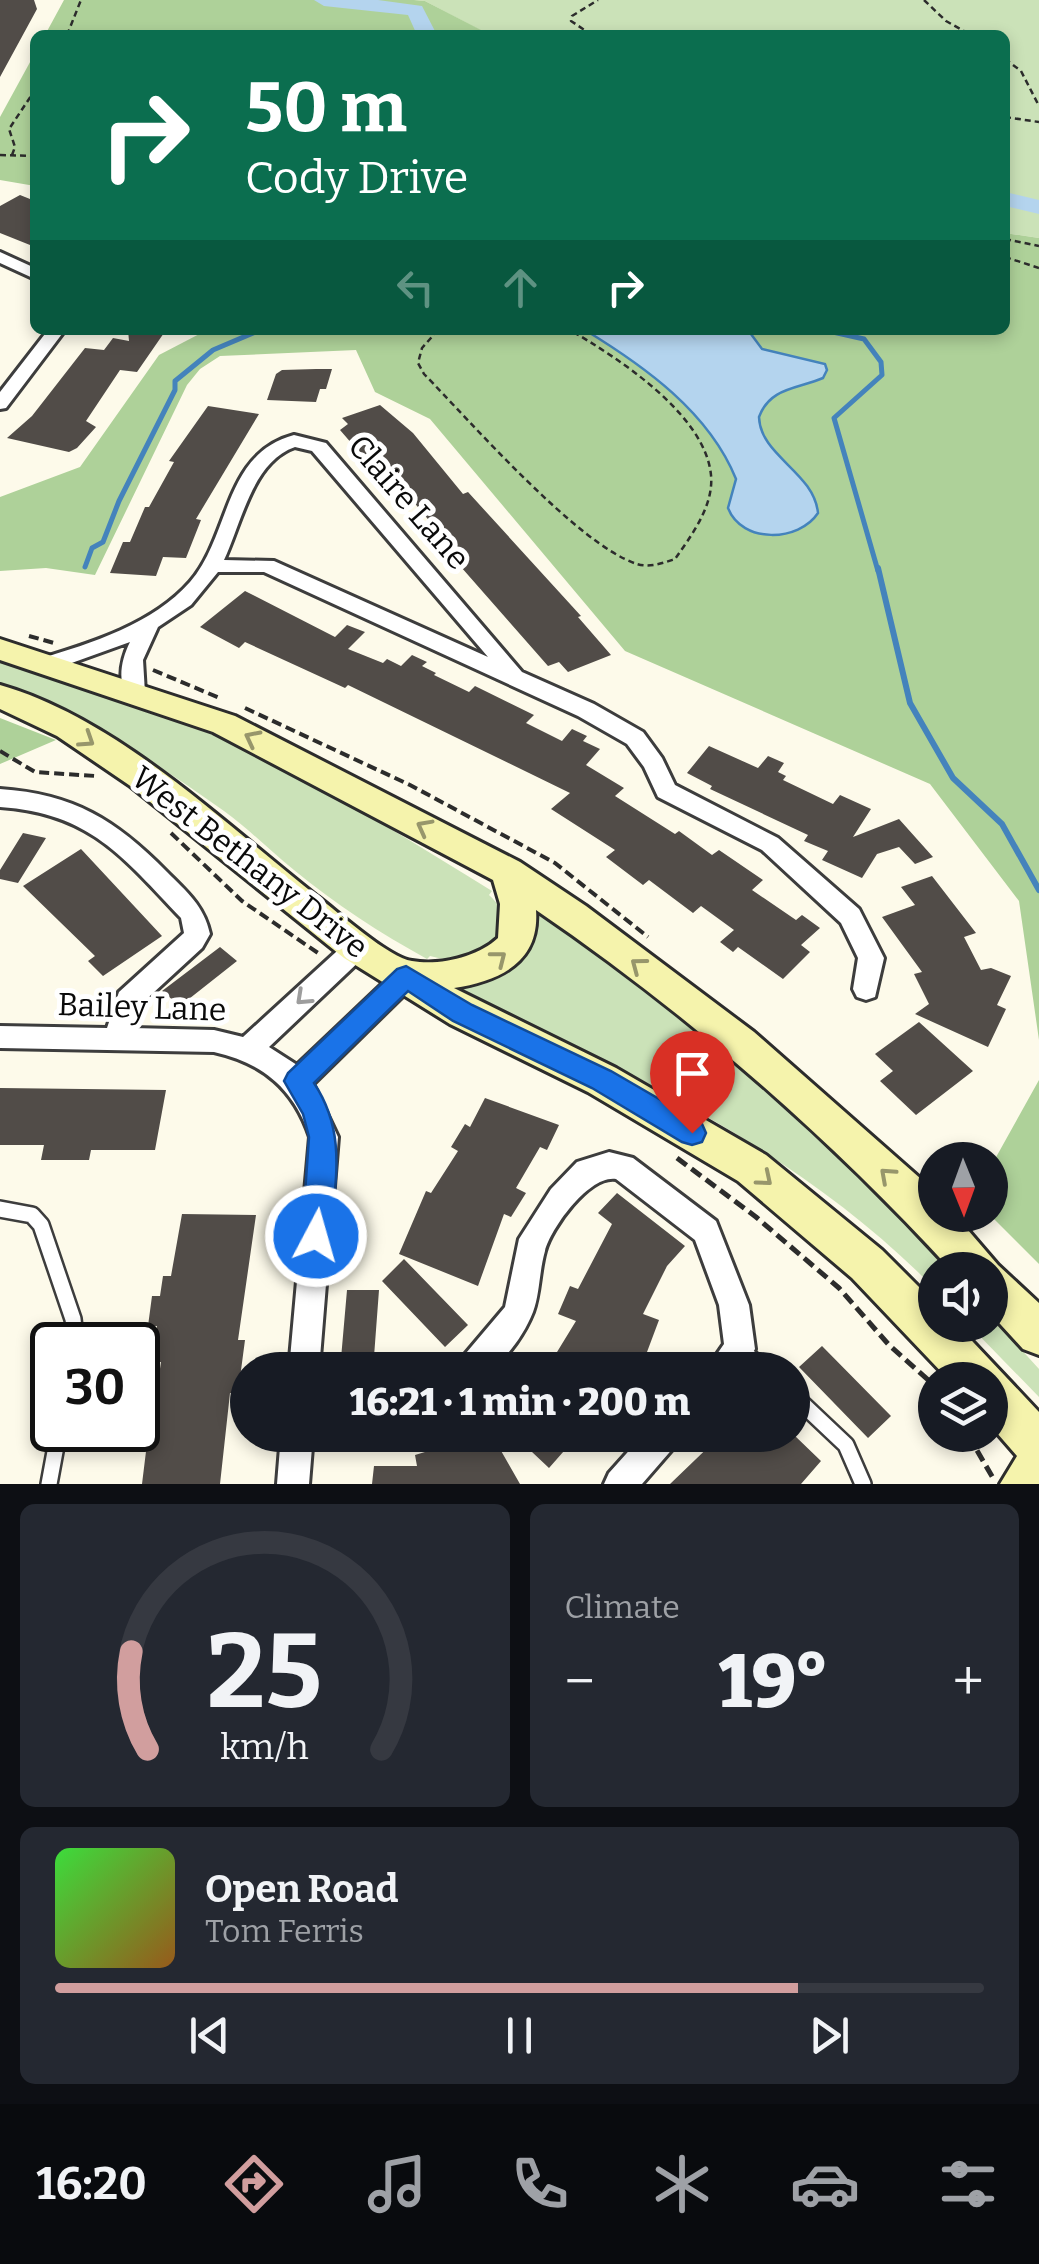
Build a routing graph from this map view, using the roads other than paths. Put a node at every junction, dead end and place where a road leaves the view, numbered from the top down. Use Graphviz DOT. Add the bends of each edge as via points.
graph roads {
  1 [pos="0,258"];
  2 [pos="30,272"];
  3 [pos="56,335"];
  4 [pos="0,404"];
  5 [pos="215,566"];
  6 [pos="452,602"];
  7 [pos="151,621"];
  8 [pos="414,632"];
  9 [pos="0,649"];
  10 [pos="47,664"];
  11 [pos="517,678"];
  12 [pos="134,693"];
  13 [pos="0,696"];
  14 [pos="0,798"];
  15 [pos="508,872"];
  16 [pos="357,948"];
  17 [pos="406,977"];
  18 [pos="866,989"];
  19 [pos="0,1037"];
  20 [pos="117,1040"];
  21 [pos="249,1049"];
  22 [pos="288,1072"];
  23 [pos="0,1209"];
  24 [pos="962,1252"];
  25 [pos="1008,1301"];
  26 [pos="72,1322"];
  27 [pos="1039,1334"];
  28 [pos="306,1352"];
  29 [pos="487,1352"];
  30 [pos="731,1352"];
  31 [pos="962,1362"];
  32 [pos="810,1410"];
  33 [pos="1008,1411"];
  34 [pos="1039,1446"];
  35 [pos="56,1452"];
  36 [pos="296,1452"];
  37 [pos="649,1452"];
  38 [pos="1039,1466"];
  39 [pos="49,1484"];
  40 [pos="293,1484"];
  41 [pos="620,1484"];
  42 [pos="864,1484"];
  43 [pos="1022,1484"];
  1 -- 2 [label="street"];
  3 -- 4 [label="street"];
  5 -- 6 [label="street, Claire Lane" via="264,453 284,441 306,441 319,447"];
  5 -- 7 [label="street, Claire Lane" via="195,590"];
  5 -- 8 [label="street, Claire Lane" via="267,566"];
  6 -- 8 [label="street, Claire Lane" via="439,620"];
  6 -- 11 [label="street, Claire Lane"];
  7 -- 10 [label="street, Claire Lane"];
  7 -- 12 [label="street" via="132,660"];
  8 -- 11 [label="street, Claire Lane"];
  9 -- 10 [label="main road"];
  10 -- 12 [label="main road"];
  11 -- 18 [label="street, Claire Lane" via="635,738 666,791 770,844 806,873 850,916 871,958"];
  15 -- 12 [label="main road, one-way" via="224,724"];
  13 -- 16 [label="main road, West Bethany Drive, one-way" via="68,728 142,776"];
  14 -- 20 [label="street" via="60,803 90,817 194,914 193,941 128,1000"];
  17 -- 15 [label="main road, one-way" via="475,972 508,955 522,912"];
  24 -- 15 [label="main road, one-way" via="906,1192 740,1043"];
  16 -- 17 [label="main road, West Bethany Drive"];
  16 -- 21 [label="street, one-way"];
  17 -- 22 [label="street"];
  17 -- 31 [label="main road, West Bethany Drive, one-way" via="752,1168 866,1264"];
  19 -- 20 [label="street, Bailey Lane"];
  20 -- 21 [label="street, Bailey Lane" via="214,1041"];
  21 -- 22 [label="street, Bailey Lane"];
  22 -- 28 [label="street" via="316,1110 324,1137"];
  23 -- 26 [label="lane" via="32,1215 40,1225"];
  25 -- 27 [label="main road"];
  29 -- 30 [label="street" via="523,1300 534,1240 571,1184 596,1164 622,1166 698,1223 718,1255 734,1305"];
  32 -- 42 [label="lane" via="836,1432 861,1467"];
  33 -- 34 [label="main road"];
  35 -- 39 [label="lane"];
  36 -- 40 [label="street"];
  37 -- 41 [label="street"];
  38 -- 43 [label="main road"];
}
